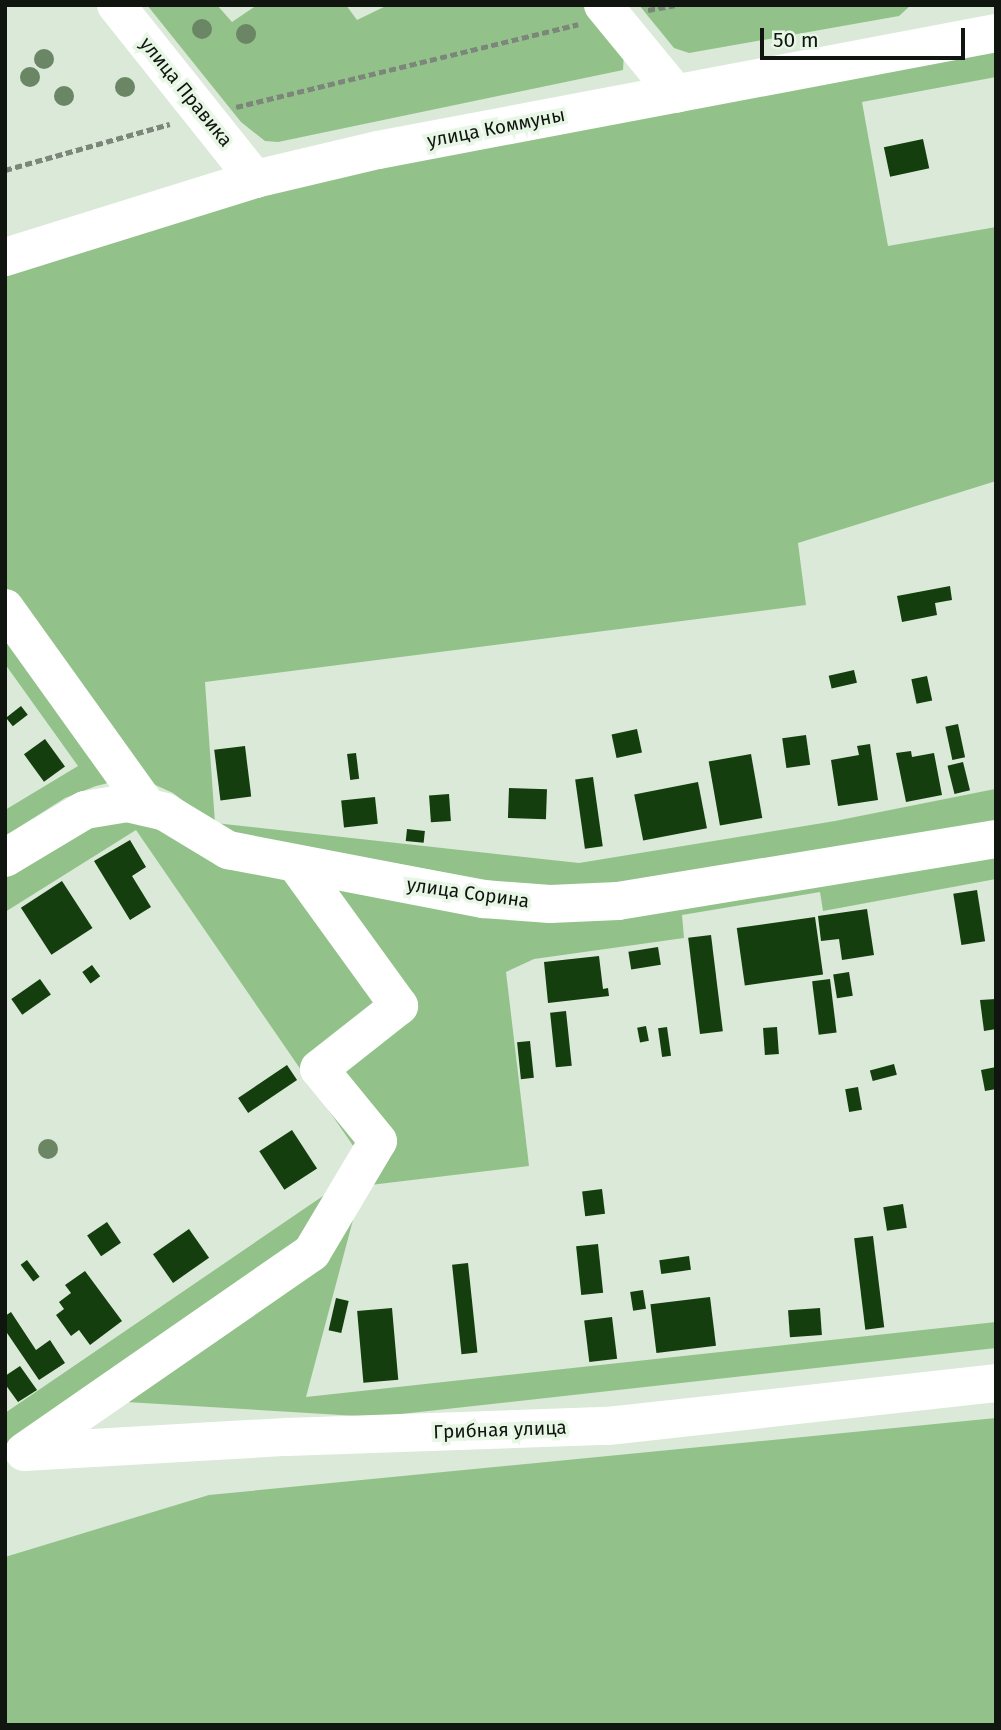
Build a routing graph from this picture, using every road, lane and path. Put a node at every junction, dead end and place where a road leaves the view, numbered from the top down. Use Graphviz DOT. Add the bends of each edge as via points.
graph roads {
  1 [pos="116,5"];
  2 [pos="675,5"];
  3 [pos="608,11"];
  4 [pos="996,33"];
  5 [pos="676,94"];
  6 [pos="203,114"];
  7 [pos="5,170"];
  8 [pos="255,179"];
  9 [pos="5,257"];
  10 [pos="5,608"];
  11 [pos="146,805"];
  12 [pos="996,839"];
  13 [pos="5,858"];
  14 [pos="297,865"];
  15 [pos="996,1383"];
  16 [pos="15,1458"];
  1 -- 6 [label="street, улица Правика"];
  2 -- 3 [label="path"];
  3 -- 5 [label="street"];
  3 -- 6 [label="path"];
  4 -- 5 [label="street, улица Коммуны"];
  5 -- 8 [label="street, улица Коммуны" via="378,150"];
  6 -- 7 [label="path"];
  6 -- 8 [label="street, улица Правика"];
  8 -- 9 [label="street, улица Коммуны"];
  10 -- 11 [label="street"];
  11 -- 13 [label="street, улица Сорина" via="109,804 85,810"];
  11 -- 14 [label="street, улица Сорина" via="228,850"];
  12 -- 14 [label="street, улица Сорина" via="618,901 483,899"];
  14 -- 16 [label="street" via="399,1006 319,1069 378,1141 312,1252"];
  15 -- 16 [label="street, Грибная улица" via="608,1426 287,1437"];
}
